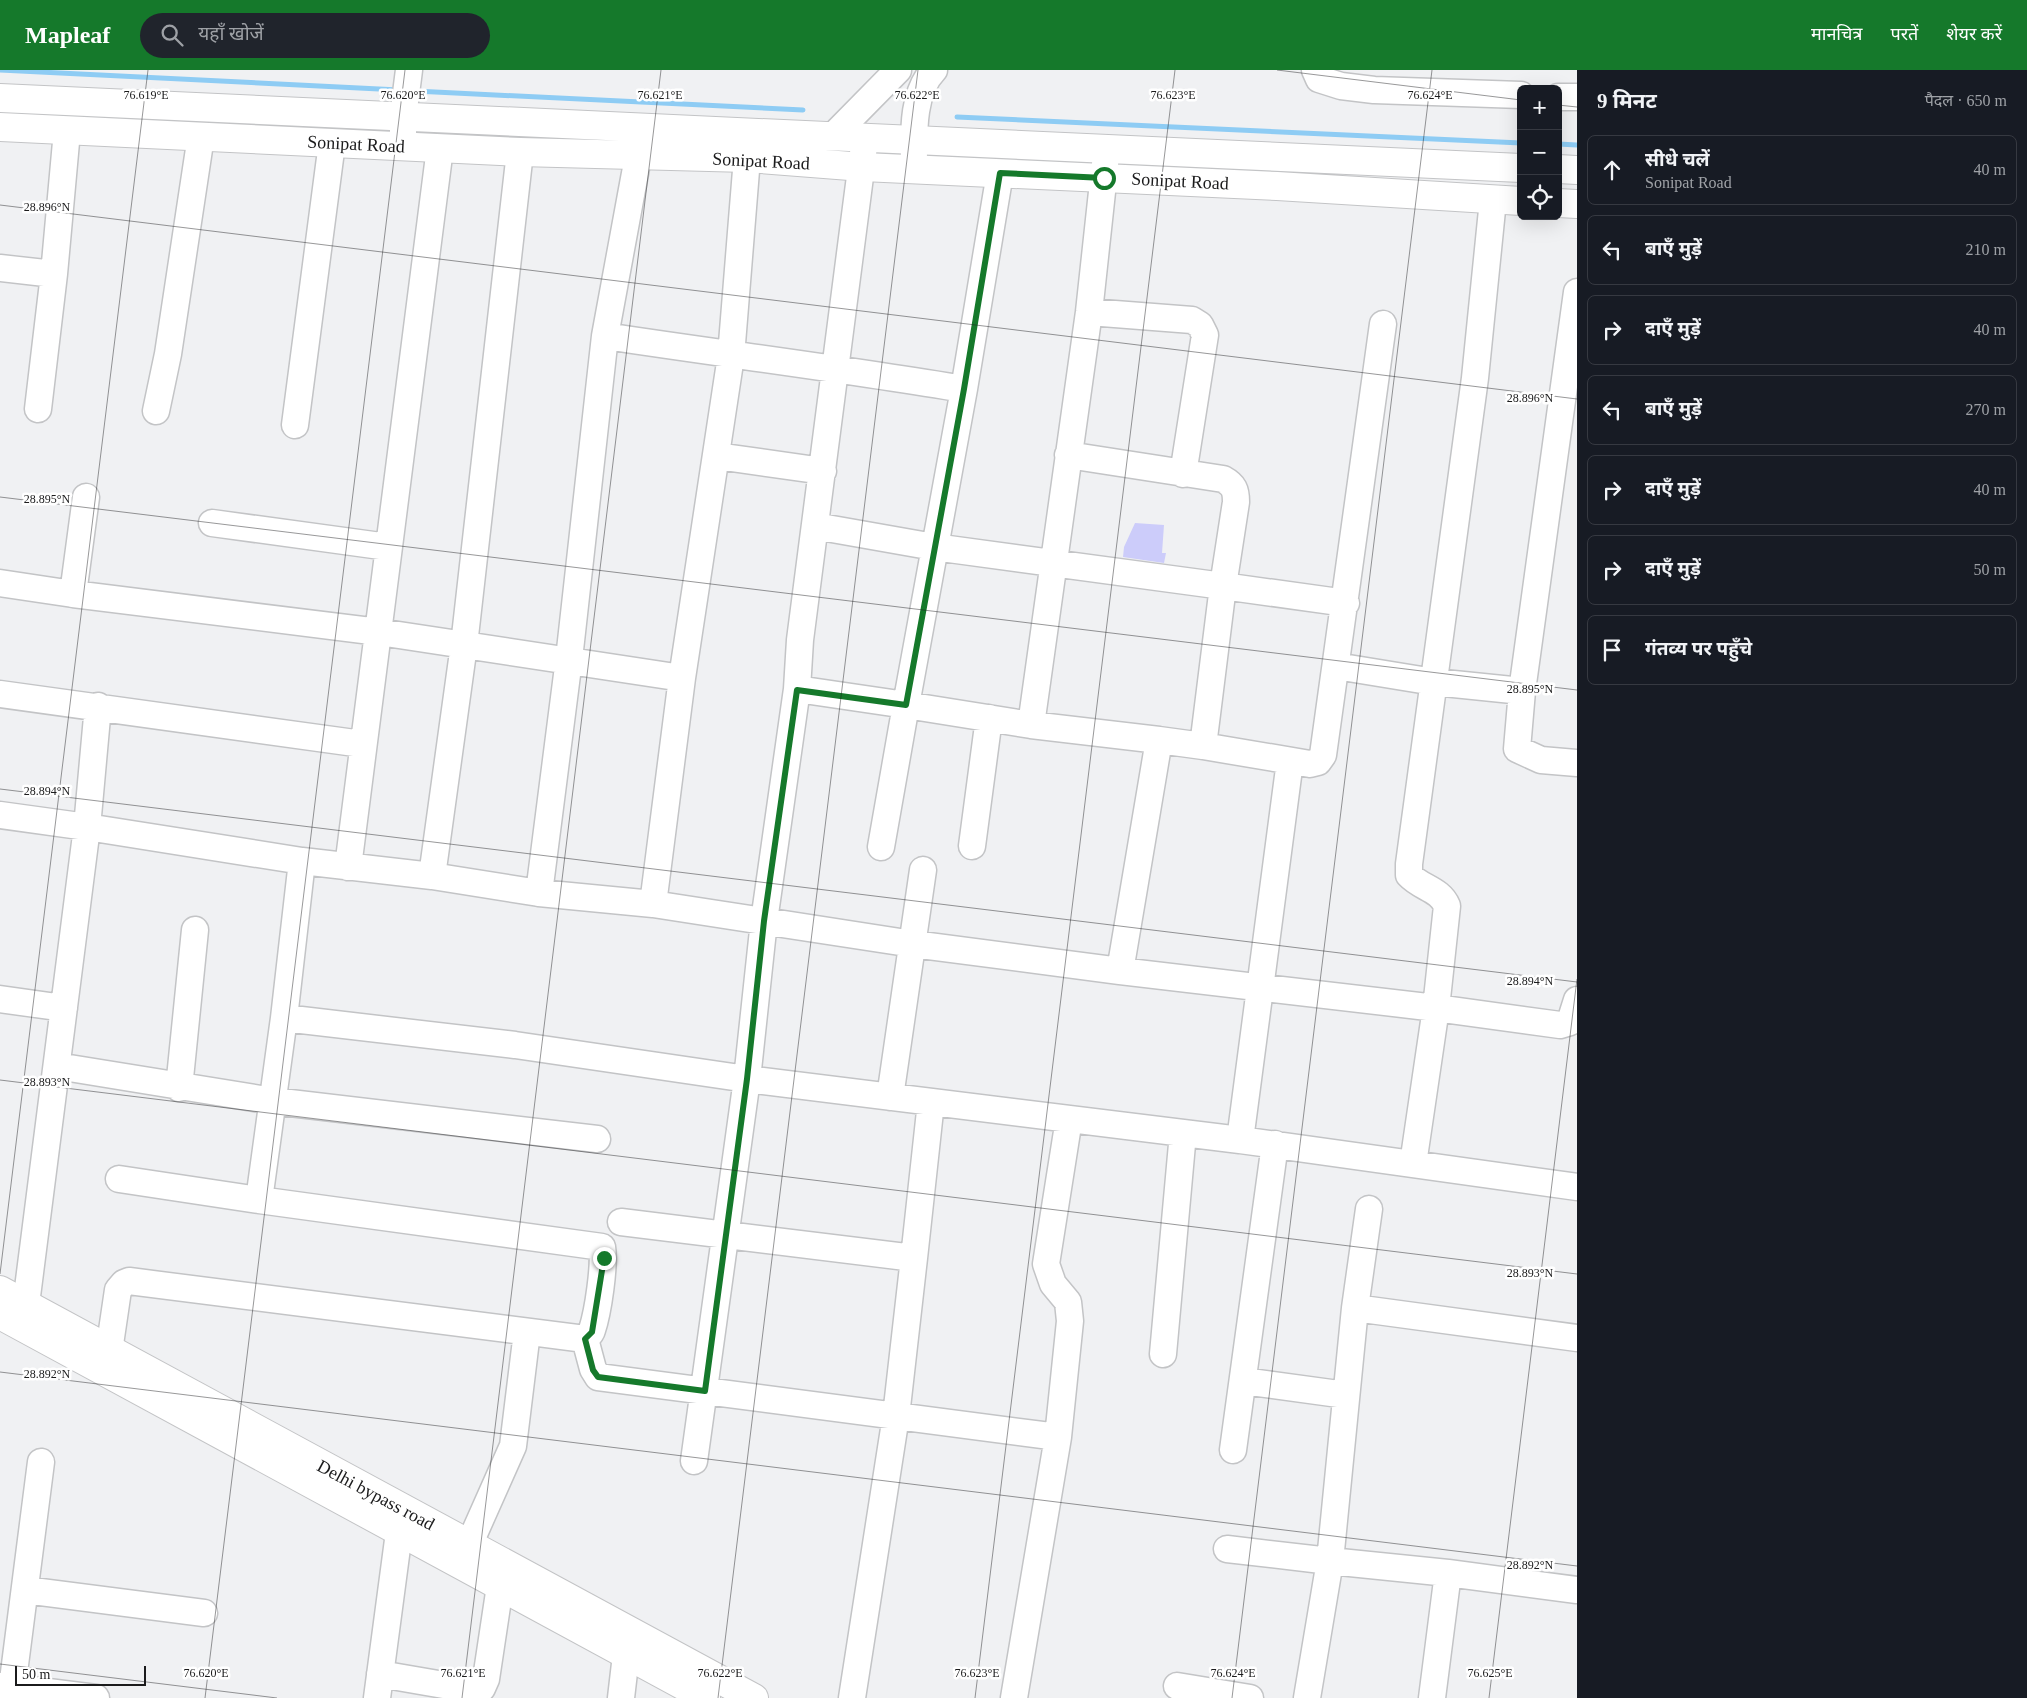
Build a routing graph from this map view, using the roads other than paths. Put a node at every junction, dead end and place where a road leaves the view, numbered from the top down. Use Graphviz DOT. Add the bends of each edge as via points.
graph roads {
  1 [pos="409,70"];
  2 [pos="891,70"];
  3 [pos="934,70"];
  4 [pos="1315,70"];
  5 [pos="1517,95"];
  6 [pos="1562,97"];
  7 [pos="1577,97"];
  8 [pos="0,98"];
  9 [pos="403,117"];
  10 [pos="0,127"];
  11 [pos="67,131"];
  12 [pos="201,136"];
  13 [pos="833,136"];
  14 [pos="866,138"];
  15 [pos="914,140"];
  16 [pos="332,143"];
  17 [pos="403,146"];
  18 [pos="440,148"];
  19 [pos="1107,148"];
  20 [pos="520,152"];
  21 [pos="638,157"];
  22 [pos="747,158"];
  23 [pos="863,167"];
  24 [pos="914,168"];
  25 [pos="1517,168"];
  26 [pos="1562,169"];
  27 [pos="1577,170"];
  28 [pos="1000,173"];
  29 [pos="1104,178"];
  30 [pos="1493,200"];
  31 [pos="1517,201"];
  32 [pos="1562,203"];
  33 [pos="1577,204"];
  34 [pos="0,268"];
  35 [pos="54,274"];
  36 [pos="1577,292"];
  37 [pos="1089,312"];
  38 [pos="1383,324"];
  39 [pos="605,336"];
  40 [pos="731,356"];
  41 [pos="837,368"];
  42 [pos="964,389"];
  43 [pos="38,409"];
  44 [pos="156,411"];
  45 [pos="295,425"];
  46 [pos="1068,455"];
  47 [pos="717,456"];
  48 [pos="823,471"];
  49 [pos="1183,474"];
  50 [pos="86,497"];
  51 [pos="212,523"];
  52 [pos="815,526"];
  53 [pos="388,547"];
  54 [pos="934,547"];
  55 [pos="1054,562"];
  56 [pos="0,583"];
  57 [pos="1223,586"];
  58 [pos="73,594"];
  59 [pos="1346,602"];
  60 [pos="379,632"];
  61 [pos="464,645"];
  62 [pos="569,659"];
  63 [pos="1336,666"];
  64 [pos="682,678"];
  65 [pos="1434,682"];
  66 [pos="797,690"];
  67 [pos="1522,691"];
  68 [pos="0,694"];
  69 [pos="906,705"];
  70 [pos="98,706"];
  71 [pos="989,718"];
  72 [pos="1031,725"];
  73 [pos="1160,740"];
  74 [pos="362,744"];
  75 [pos="1203,746"];
  76 [pos="1290,762"];
  77 [pos="1577,763"];
  78 [pos="0,815"];
  79 [pos="87,827"];
  80 [pos="972,846"];
  81 [pos="881,847"];
  82 [pos="302,861"];
  83 [pos="348,867"];
  84 [pos="923,870"];
  85 [pos="432,876"];
  86 [pos="539,893"];
  87 [pos="653,904"];
  88 [pos="764,921"];
  89 [pos="195,930"];
  90 [pos="913,944"];
  91 [pos="1120,971"];
  92 [pos="1260,988"];
  93 [pos="0,998"];
  94 [pos="1577,1000"];
  95 [pos="64,1008"];
  96 [pos="1436,1008"];
  97 [pos="284,1018"];
  98 [pos="57,1066"];
  99 [pos="747,1079"];
  100 [pos="179,1088"];
  101 [pos="890,1097"];
  102 [pos="273,1101"];
  103 [pos="931,1102"];
  104 [pos="1069,1119"];
  105 [pos="1183,1133"];
  106 [pos="597,1139"];
  107 [pos="1240,1140"];
  108 [pos="1275,1144"];
  109 [pos="1413,1164"];
  110 [pos="119,1178"];
  111 [pos="1577,1187"];
  112 [pos="259,1200"];
  113 [pos="1369,1209"];
  114 [pos="621,1222"];
  115 [pos="725,1234"];
  116 [pos="914,1258"];
  117 [pos="0,1290"];
  118 [pos="26,1304"];
  119 [pos="1355,1308"];
  120 [pos="0,1315"];
  121 [pos="527,1332"];
  122 [pos="1577,1338"];
  123 [pos="585,1339"];
  124 [pos="109,1351"];
  125 [pos="1163,1354"];
  126 [pos="1243,1381"];
  127 [pos="705,1391"];
  128 [pos="1346,1394"];
  129 [pos="896,1416"];
  130 [pos="1058,1437"];
  131 [pos="1233,1450"];
  132 [pos="694,1461"];
  133 [pos="41,1462"];
  134 [pos="401,1521"];
  135 [pos="469,1545"];
  136 [pos="1227,1550"];
  137 [pos="1330,1561"];
  138 [pos="1448,1573"];
  139 [pos="500,1586"];
  140 [pos="25,1590"];
  141 [pos="1577,1590"];
  142 [pos="204,1613"];
  143 [pos="626,1655"];
  144 [pos="379,1686"];
  145 [pos="1177,1686"];
  146 [pos="6,1687"];
  147 [pos="702,1697"];
  148 [pos="96,1698"];
  149 [pos="621,1698"];
  150 [pos="754,1698"];
  151 [pos="852,1698"];
  152 [pos="1014,1698"];
  153 [pos="1250,1698"];
  154 [pos="1307,1698"];
  155 [pos="1432,1698"];
  1 -- 9 [label="street"];
  2 -- 13 [label="street"];
  3 -- 15 [label="street" via="926,77 921,91"];
  4 -- 5 [label="street" via="1319,79 1341,86"];
  6 -- 7 [label="street"];
  8 -- 9 [label="main road, Sonipat Road"];
  9 -- 13 [label="main road, Sonipat Road"];
  9 -- 17 [label="street"];
  10 -- 11 [label="main road, Sonipat Road"];
  11 -- 12 [label="main road, Sonipat Road"];
  11 -- 35 [label="street"];
  12 -- 16 [label="main road, Sonipat Road"];
  12 -- 44 [label="street" via="168,354"];
  13 -- 14 [label="main road, Sonipat Road"];
  14 -- 15 [label="main road, Sonipat Road"];
  14 -- 23 [label="street"];
  15 -- 19 [label="main road, Sonipat Road"];
  15 -- 24 [label="street"];
  16 -- 17 [label="main road, Sonipat Road"];
  16 -- 45 [label="street"];
  17 -- 18 [label="main road, Sonipat Road"];
  18 -- 20 [label="main road, Sonipat Road"];
  18 -- 53 [label="street"];
  19 -- 25 [label="main road, Sonipat Road"];
  19 -- 29 [label="street"];
  20 -- 21 [label="main road, Sonipat Road"];
  20 -- 61 [label="street"];
  21 -- 22 [label="main road, Sonipat Road"];
  21 -- 39 [label="street"];
  22 -- 23 [label="main road, Sonipat Road"];
  22 -- 40 [label="street"];
  23 -- 24 [label="main road, Sonipat Road"];
  23 -- 41 [label="street"];
  24 -- 28 [label="main road, Sonipat Road"];
  26 -- 27 [label="main road"];
  28 -- 29 [label="main road, Sonipat Road"];
  28 -- 42 [label="street"];
  29 -- 30 [label="main road, Sonipat Road"];
  29 -- 37 [label="street"];
  30 -- 31 [label="main road, Sonipat Road"];
  30 -- 65 [label="street" via="1475,378"];
  32 -- 33 [label="main road"];
  34 -- 35 [label="street"];
  35 -- 43 [label="street"];
  36 -- 67 [label="street"];
  37 -- 46 [label="street"];
  37 -- 49 [label="street" via="1192,320 1200,325 1205,335"];
  38 -- 59 [label="street"];
  39 -- 40 [label="street"];
  39 -- 62 [label="street"];
  40 -- 41 [label="street"];
  40 -- 47 [label="street"];
  41 -- 42 [label="street"];
  41 -- 48 [label="street"];
  42 -- 54 [label="street"];
  46 -- 49 [label="street"];
  46 -- 55 [label="street"];
  47 -- 48 [label="street"];
  47 -- 64 [label="street"];
  48 -- 52 [label="street"];
  49 -- 57 [label="street" via="1223,479 1232,483 1236,491"];
  50 -- 58 [label="street"];
  51 -- 53 [label="street"];
  52 -- 54 [label="street"];
  52 -- 66 [label="street"];
  53 -- 60 [label="street"];
  54 -- 55 [label="street"];
  54 -- 69 [label="street"];
  55 -- 57 [label="street"];
  55 -- 72 [label="street"];
  56 -- 58 [label="street"];
  57 -- 59 [label="street"];
  57 -- 75 [label="street"];
  58 -- 60 [label="street"];
  59 -- 63 [label="street"];
  60 -- 61 [label="street"];
  60 -- 74 [label="street"];
  61 -- 62 [label="street"];
  61 -- 85 [label="street"];
  62 -- 64 [label="street"];
  62 -- 86 [label="street"];
  63 -- 65 [label="street"];
  63 -- 76 [label="street" via="1323,755 1318,762 1310,764"];
  64 -- 87 [label="street"];
  65 -- 67 [label="street"];
  65 -- 96 [label="street" via="1409,875 1417,884 1438,892 1447,906"];
  66 -- 69 [label="street"];
  66 -- 88 [label="street"];
  67 -- 77 [label="street" via="1517,749 1541,760"];
  68 -- 70 [label="street"];
  69 -- 71 [label="street"];
  69 -- 81 [label="street"];
  70 -- 74 [label="street"];
  70 -- 79 [label="street"];
  71 -- 72 [label="street"];
  71 -- 80 [label="street"];
  72 -- 73 [label="street"];
  73 -- 75 [label="street"];
  73 -- 91 [label="street"];
  74 -- 83 [label="street"];
  75 -- 76 [label="street"];
  76 -- 92 [label="street"];
  78 -- 79 [label="street"];
  79 -- 82 [label="street"];
  79 -- 95 [label="street"];
  82 -- 83 [label="street"];
  82 -- 97 [label="street"];
  83 -- 85 [label="street"];
  84 -- 90 [label="street"];
  85 -- 86 [label="street"];
  86 -- 87 [label="street"];
  87 -- 88 [label="street"];
  88 -- 90 [label="street"];
  88 -- 99 [label="street"];
  89 -- 100 [label="street"];
  90 -- 91 [label="street"];
  90 -- 101 [label="street"];
  91 -- 92 [label="street"];
  92 -- 96 [label="street"];
  92 -- 107 [label="street"];
  93 -- 95 [label="street"];
  94 -- 96 [label="street" via="1570,1022 1560,1025"];
  95 -- 98 [label="street"];
  96 -- 109 [label="street"];
  97 -- 99 [label="street" via="515,1045"];
  97 -- 102 [label="street"];
  98 -- 100 [label="street"];
  98 -- 118 [label="street"];
  99 -- 101 [label="street"];
  99 -- 115 [label="street"];
  100 -- 102 [label="street"];
  101 -- 103 [label="street"];
  102 -- 106 [label="street"];
  102 -- 112 [label="street"];
  103 -- 104 [label="street"];
  103 -- 116 [label="street"];
  104 -- 105 [label="street"];
  104 -- 130 [label="street" via="1046,1264 1053,1284 1068,1302 1070,1321"];
  105 -- 107 [label="street"];
  105 -- 125 [label="street"];
  107 -- 108 [label="street"];
  108 -- 109 [label="street"];
  108 -- 126 [label="street"];
  109 -- 111 [label="street"];
  110 -- 112 [label="street"];
  112 -- 123 [label="street" via="602,1246 604,1258 592,1332"];
  113 -- 119 [label="street"];
  114 -- 115 [label="street"];
  115 -- 116 [label="street"];
  115 -- 127 [label="street"];
  116 -- 129 [label="street"];
  117 -- 118 [label="main road, Delhi bypass road"];
  118 -- 124 [label="main road, Delhi bypass road"];
  119 -- 122 [label="street"];
  119 -- 128 [label="street"];
  120 -- 134 [label="main road, Delhi bypass road"];
  121 -- 123 [label="street"];
  121 -- 124 [label="street" via="129,1281 118,1290"];
  121 -- 135 [label="street" via="513,1446"];
  123 -- 127 [label="street" via="598,1377"];
  124 -- 134 [label="main road, Delhi bypass road"];
  126 -- 128 [label="street"];
  126 -- 131 [label="street"];
  127 -- 129 [label="street"];
  127 -- 132 [label="street"];
  128 -- 137 [label="street"];
  129 -- 130 [label="street"];
  129 -- 151 [label="street"];
  130 -- 152 [label="street"];
  133 -- 140 [label="street"];
  134 -- 135 [label="main road, Delhi bypass road"];
  134 -- 139 [label="main road, Delhi bypass road"];
  134 -- 144 [label="street"];
  135 -- 150 [label="main road, Delhi bypass road"];
  136 -- 137 [label="street"];
  137 -- 138 [label="street"];
  137 -- 154 [label="street"];
  138 -- 141 [label="street"];
  138 -- 155 [label="street"];
  139 -- 143 [label="main road, Delhi bypass road"];
  139 -- 144 [label="street" via="482,1688"];
  140 -- 142 [label="street"];
  140 -- 146 [label="street"];
  143 -- 147 [label="main road, Delhi bypass road"];
  143 -- 149 [label="street"];
  145 -- 153 [label="street"];
  146 -- 148 [label="street"];
}
